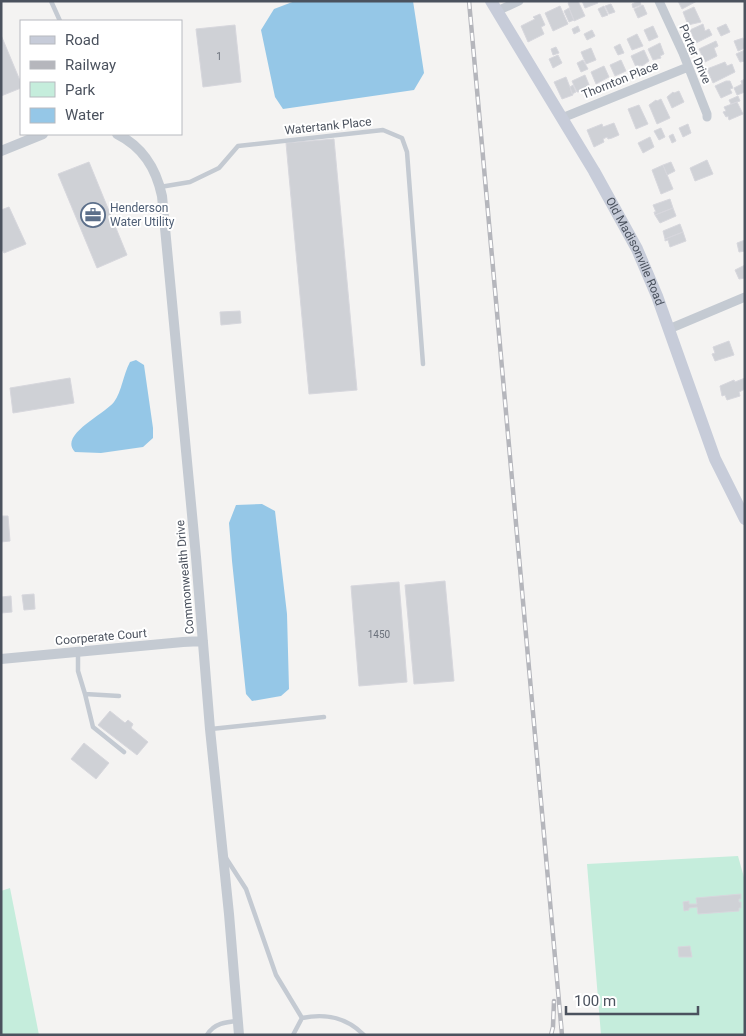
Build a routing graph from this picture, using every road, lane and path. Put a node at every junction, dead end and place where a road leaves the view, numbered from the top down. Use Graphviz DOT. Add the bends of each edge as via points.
graph roads {
  1 [pos="51,1"];
  2 [pos="519,1"];
  3 [pos="659,1"];
  4 [pos="494,6"];
  5 [pos="60,20"];
  6 [pos="688,67"];
  7 [pos="706,117"];
  8 [pos="562,118"];
  9 [pos="36,135"];
  10 [pos="119,135"];
  11 [pos="1,151"];
  12 [pos="160,187"];
  13 [pos="745,297"];
  14 [pos="669,329"];
  15 [pos="423,364"];
  16 [pos="745,518"];
  17 [pos="203,642"];
  18 [pos="78,652"];
  19 [pos="1,659"];
  20 [pos="85,694"];
  21 [pos="119,696"];
  22 [pos="324,717"];
  23 [pos="210,729"];
  24 [pos="124,752"];
  25 [pos="222,850"];
  26 [pos="302,1018"];
  27 [pos="238,1021"];
  28 [pos="207,1035"];
  29 [pos="239,1035"];
  30 [pos="293,1035"];
  31 [pos="364,1035"];
  1 -- 5 [label="lane"];
  2 -- 4 [label="street"];
  3 -- 6 [label="street, Porter Drive"];
  4 -- 8 [label="main road, Old Madisonville Road"];
  6 -- 7 [label="street, Porter Drive"];
  6 -- 8 [label="street, Thornton Place"];
  8 -- 14 [label="main road, Old Madisonville Road" via="637,249"];
  9 -- 11 [label="street"];
  10 -- 12 [label="street, Commonwealth Drive" via="147,158"];
  12 -- 15 [label="lane, Watertank Place" via="190,182 219,168 238,146 383,130 402,138 407,152"];
  12 -- 17 [label="street, Commonwealth Drive"];
  13 -- 14 [label="street"];
  14 -- 16 [label="main road, Old Madisonville Road" via="714,459"];
  17 -- 18 [label="street, Coorperate Court"];
  17 -- 23 [label="street, Commonwealth Drive"];
  18 -- 19 [label="street, Coorperate Court"];
  18 -- 20 [label="lane" via="78,671"];
  20 -- 21 [label="lane"];
  20 -- 24 [label="lane" via="93,727"];
  22 -- 23 [label="lane"];
  23 -- 25 [label="street, Commonwealth Drive"];
  25 -- 26 [label="lane" via="246,889 276,975"];
  25 -- 27 [label="street, Commonwealth Drive"];
  26 -- 30 [label="lane"];
  26 -- 31 [label="lane" via="334,1017 354,1026"];
  27 -- 28 [label="lane" via="222,1023"];
  27 -- 29 [label="street, Commonwealth Drive"];
}
